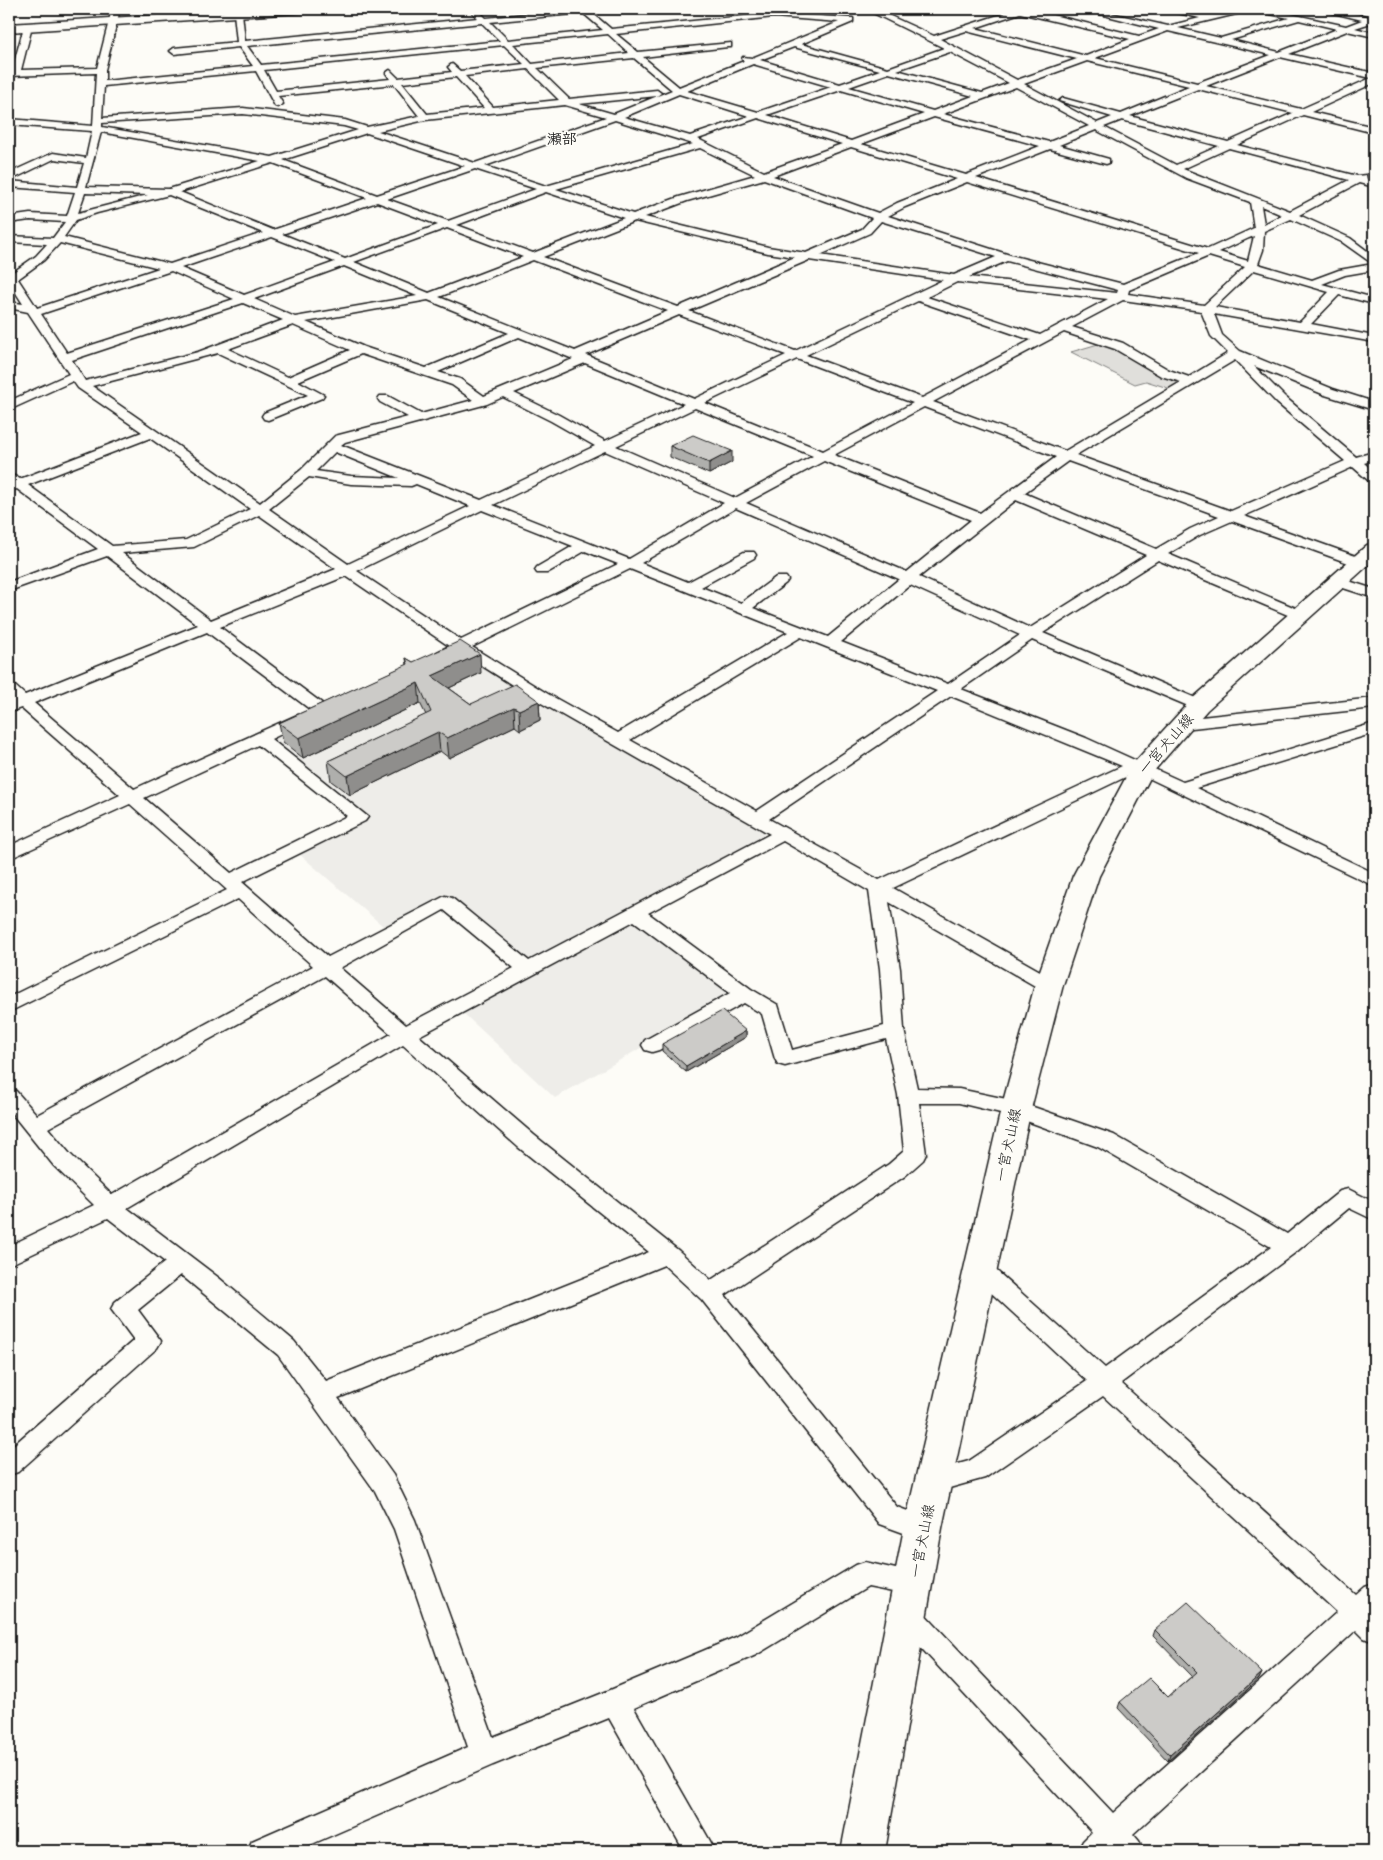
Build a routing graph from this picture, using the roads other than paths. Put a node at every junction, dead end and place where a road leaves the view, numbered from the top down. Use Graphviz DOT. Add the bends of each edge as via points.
graph roads {
  1 [pos="116,9"];
  2 [pos="311,9"];
  3 [pos="473,9"];
  4 [pos="584,9"];
  5 [pos="601,9"];
  6 [pos="1019,9"];
  7 [pos="1084,9"];
  8 [pos="1172,9"];
  9 [pos="1246,9"];
  10 [pos="1259,9"];
  11 [pos="1328,9"];
  12 [pos="276,10"];
  13 [pos="771,10"];
  14 [pos="238,13"];
  15 [pos="688,13"];
  16 [pos="867,13"];
  17 [pos="1212,18"];
  18 [pos="1300,18"];
  19 [pos="1373,19"];
  20 [pos="484,20"];
  21 [pos="112,21"];
  22 [pos="700,22"];
  23 [pos="28,27"];
  24 [pos="417,27"];
  25 [pos="9,28"];
  26 [pos="965,28"];
  27 [pos="1170,28"];
  28 [pos="1348,29"];
  29 [pos="612,32"];
  30 [pos="359,33"];
  31 [pos="1374,35"];
  32 [pos="721,39"];
  33 [pos="933,39"];
  34 [pos="1140,39"];
  35 [pos="365,40"];
  36 [pos="1223,41"];
  37 [pos="508,43"];
  38 [pos="242,44"];
  39 [pos="793,44"];
  40 [pos="950,49"];
  41 [pos="174,51"];
  42 [pos="1279,54"];
  43 [pos="637,55"];
  44 [pos="442,56"];
  45 [pos="1086,58"];
  46 [pos="378,59"];
  47 [pos="749,61"];
  48 [pos="530,66"];
  49 [pos="259,68"];
  50 [pos="888,71"];
  51 [pos="12,72"];
  52 [pos="458,74"];
  53 [pos="1374,76"];
  54 [pos="100,77"];
  55 [pos="395,80"];
  56 [pos="1374,80"];
  57 [pos="1017,84"];
  58 [pos="1198,86"];
  59 [pos="841,87"];
  60 [pos="678,91"];
  61 [pos="274,94"];
  62 [pos="982,96"];
  63 [pos="1040,96"];
  64 [pos="567,103"];
  65 [pos="278,104"];
  66 [pos="491,111"];
  67 [pos="1303,112"];
  68 [pos="934,114"];
  69 [pos="758,116"];
  70 [pos="1123,116"];
  71 [pos="425,117"];
  72 [pos="614,117"];
  73 [pos="9,122"];
  74 [pos="98,125"];
  75 [pos="1097,126"];
  76 [pos="368,130"];
  77 [pos="1374,130"];
  78 [pos="690,139"];
  79 [pos="700,144"];
  80 [pos="852,144"];
  81 [pos="1230,145"];
  82 [pos="1053,146"];
  83 [pos="274,160"];
  84 [pos="90,161"];
  85 [pos="1106,161"];
  86 [pos="477,166"];
  87 [pos="1175,169"];
  88 [pos="1374,171"];
  89 [pos="763,176"];
  90 [pos="9,178"];
  91 [pos="969,179"];
  92 [pos="1359,180"];
  93 [pos="9,184"];
  94 [pos="1374,184"];
  95 [pos="546,189"];
  96 [pos="81,190"];
  97 [pos="170,192"];
  98 [pos="377,199"];
  99 [pos="1256,200"];
  100 [pos="1293,215"];
  101 [pos="879,217"];
  102 [pos="634,218"];
  103 [pos="70,219"];
  104 [pos="9,220"];
  105 [pos="450,225"];
  106 [pos="1259,230"];
  107 [pos="274,234"];
  108 [pos="9,239"];
  109 [pos="57,240"];
  110 [pos="1210,252"];
  111 [pos="804,256"];
  112 [pos="534,257"];
  113 [pos="1006,257"];
  114 [pos="1374,261"];
  115 [pos="344,262"];
  116 [pos="1252,265"];
  117 [pos="1374,267"];
  118 [pos="173,268"];
  119 [pos="11,279"];
  120 [pos="955,279"];
  121 [pos="1313,284"];
  122 [pos="1337,291"];
  123 [pos="1123,292"];
  124 [pos="428,297"];
  125 [pos="916,297"];
  126 [pos="244,298"];
  127 [pos="1374,301"];
  128 [pos="9,306"];
  129 [pos="1206,309"];
  130 [pos="678,310"];
  131 [pos="32,311"];
  132 [pos="292,321"];
  133 [pos="1303,326"];
  134 [pos="1063,328"];
  135 [pos="518,334"];
  136 [pos="1041,339"];
  137 [pos="1374,339"];
  138 [pos="218,349"];
  139 [pos="360,350"];
  140 [pos="796,354"];
  141 [pos="1236,354"];
  142 [pos="65,358"];
  143 [pos="580,358"];
  144 [pos="428,372"];
  145 [pos="79,380"];
  146 [pos="290,381"];
  147 [pos="1190,381"];
  148 [pos="504,393"];
  149 [pos="384,399"];
  150 [pos="483,401"];
  151 [pos="924,402"];
  152 [pos="693,404"];
  153 [pos="9,406"];
  154 [pos="1374,406"];
  155 [pos="268,416"];
  156 [pos="418,417"];
  157 [pos="152,433"];
  158 [pos="604,446"];
  159 [pos="334,447"];
  160 [pos="822,456"];
  161 [pos="1066,456"];
  162 [pos="1374,456"];
  163 [pos="1354,462"];
  164 [pos="306,473"];
  165 [pos="1374,478"];
  166 [pos="423,482"];
  167 [pos="12,483"];
  168 [pos="1014,494"];
  169 [pos="735,503"];
  170 [pos="480,505"];
  171 [pos="260,509"];
  172 [pos="1232,516"];
  173 [pos="981,519"];
  174 [pos="584,546"];
  175 [pos="109,550"];
  176 [pos="749,555"];
  177 [pos="1156,555"];
  178 [pos="1362,562"];
  179 [pos="630,564"];
  180 [pos="346,570"];
  181 [pos="542,570"];
  182 [pos="910,579"];
  183 [pos="781,580"];
  184 [pos="9,587"];
  185 [pos="688,588"];
  186 [pos="1374,594"];
  187 [pos="742,609"];
  188 [pos="1300,615"];
  189 [pos="206,626"];
  190 [pos="799,632"];
  191 [pos="1030,634"];
  192 [pos="830,643"];
  193 [pos="460,646"];
  194 [pos="425,662"];
  195 [pos="949,691"];
  196 [pos="13,699"];
  197 [pos="1374,703"];
  198 [pos="1191,715"];
  199 [pos="1374,728"];
  200 [pos="259,738"];
  201 [pos="618,740"];
  202 [pos="1139,768"];
  203 [pos="1180,788"];
  204 [pos="133,796"];
  205 [pos="757,819"];
  206 [pos="783,834"];
  207 [pos="9,853"];
  208 [pos="1374,880"];
  209 [pos="235,885"];
  210 [pos="878,888"];
  211 [pos="635,913"];
  212 [pos="328,967"];
  213 [pos="528,970"];
  214 [pos="1049,985"];
  215 [pos="744,994"];
  216 [pos="9,1005"];
  217 [pos="894,1030"];
  218 [pos="406,1034"];
  219 [pos="652,1045"];
  220 [pos="908,1095"];
  221 [pos="9,1096"];
  222 [pos="1016,1109"];
  223 [pos="34,1126"];
  224 [pos="110,1207"];
  225 [pos="1374,1212"];
  226 [pos="1288,1246"];
  227 [pos="667,1254"];
  228 [pos="9,1256"];
  229 [pos="181,1262"];
  230 [pos="981,1270"];
  231 [pos="710,1293"];
  232 [pos="1106,1381"];
  233 [pos="321,1394"];
  234 [pos="9,1464"];
  235 [pos="935,1481"];
  236 [pos="923,1528"];
  237 [pos="910,1599"];
  238 [pos="1368,1613"];
  239 [pos="615,1702"];
  240 [pos="485,1754"];
  241 [pos="1112,1845"];
  242 [pos="262,1851"];
  243 [pos="700,1851"];
  244 [pos="863,1851"];
  1 -- 21 [label="street"];
  2 -- 12 [label="main road"];
  3 -- 20 [label="street"];
  4 -- 5 [label="street"];
  4 -- 20 [label="street"];
  4 -- 29 [label="street"];
  6 -- 26 [label="street"];
  6 -- 34 [label="street"];
  7 -- 27 [label="street"];
  8 -- 17 [label="street"];
  9 -- 17 [label="street"];
  10 -- 18 [label="street"];
  11 -- 19 [label="street"];
  12 -- 14 [label="main road"];
  13 -- 16 [label="street"];
  13 -- 22 [label="street"];
  14 -- 21 [label="main road"];
  14 -- 38 [label="street"];
  15 -- 22 [label="street"];
  16 -- 33 [label="street"];
  16 -- 39 [label="street"];
  17 -- 27 [label="street"];
  18 -- 28 [label="street"];
  18 -- 36 [label="street"];
  19 -- 28 [label="street"];
  20 -- 24 [label="street"];
  20 -- 37 [label="street"];
  21 -- 23 [label="main road"];
  21 -- 54 [label="street"];
  22 -- 29 [label="street"];
  22 -- 32 [label="street"];
  23 -- 25 [label="main road"];
  23 -- 51 [label="street"];
  24 -- 30 [label="street"];
  24 -- 44 [label="street"];
  26 -- 33 [label="street"];
  26 -- 45 [label="street"];
  27 -- 34 [label="street"];
  27 -- 36 [label="street"];
  28 -- 31 [label="street"];
  28 -- 42 [label="street"];
  29 -- 37 [label="street"];
  29 -- 43 [label="street"];
  30 -- 35 [label="street"];
  30 -- 38 [label="street"];
  32 -- 43 [label="street"];
  32 -- 47 [label="street"];
  33 -- 40 [label="street"];
  34 -- 45 [label="street"];
  36 -- 42 [label="street"];
  37 -- 44 [label="street"];
  37 -- 48 [label="street"];
  38 -- 41 [label="street"];
  38 -- 49 [label="street"];
  39 -- 47 [label="street"];
  39 -- 50 [label="street"];
  40 -- 50 [label="street"];
  40 -- 57 [label="street"];
  42 -- 53 [label="street"];
  42 -- 58 [label="street"];
  43 -- 48 [label="street"];
  43 -- 60 [label="street"];
  44 -- 46 [label="street"];
  44 -- 52 [label="street"];
  45 -- 57 [label="street"];
  45 -- 58 [label="street"];
  46 -- 49 [label="street"];
  46 -- 55 [label="street"];
  47 -- 59 [label="street"];
  47 -- 60 [label="street"];
  48 -- 52 [label="street"];
  48 -- 64 [label="street"];
  49 -- 54 [label="street"];
  49 -- 61 [label="street"];
  50 -- 59 [label="street"];
  50 -- 62 [label="street"];
  51 -- 54 [label="street"];
  52 -- 55 [label="street"];
  52 -- 66 [label="street"];
  54 -- 74 [label="street"];
  55 -- 61 [label="street"];
  55 -- 71 [label="street"];
  56 -- 67 [label="street"];
  57 -- 62 [label="street"];
  57 -- 63 [label="street"];
  58 -- 67 [label="street"];
  58 -- 70 [label="street"];
  59 -- 68 [label="street"];
  59 -- 69 [label="street"];
  60 -- 64 [label="street"];
  60 -- 69 [label="street"];
  60 -- 72 [label="street"];
  61 -- 65 [label="street"];
  62 -- 68 [label="street"];
  63 -- 70 [label="street"];
  63 -- 75 [label="street"];
  64 -- 66 [label="street"];
  64 -- 72 [label="street"];
  66 -- 71 [label="street"];
  67 -- 77 [label="street"];
  67 -- 81 [label="street"];
  68 -- 80 [label="street"];
  68 -- 82 [label="street"];
  69 -- 78 [label="street"];
  69 -- 80 [label="street"];
  70 -- 75 [label="street"];
  70 -- 81 [label="street"];
  71 -- 76 [label="street"];
  72 -- 78 [label="street"];
  72 -- 86 [label="street"];
  73 -- 74 [label="street"];
  74 -- 76 [label="street" via="243,111 345,123"];
  74 -- 83 [label="street"];
  74 -- 84 [label="street"];
  75 -- 82 [label="street"];
  75 -- 87 [label="street"];
  76 -- 83 [label="street"];
  76 -- 86 [label="street"];
  78 -- 79 [label="street"];
  79 -- 89 [label="street"];
  79 -- 95 [label="street"];
  80 -- 89 [label="street"];
  80 -- 91 [label="street"];
  81 -- 87 [label="street"];
  81 -- 92 [label="street"];
  82 -- 85 [label="street"];
  82 -- 91 [label="street"];
  83 -- 97 [label="street"];
  83 -- 98 [label="street"];
  84 -- 90 [label="street" via="53,156"];
  84 -- 96 [label="street"];
  86 -- 95 [label="street"];
  86 -- 98 [label="street"];
  87 -- 99 [label="street"];
  88 -- 92 [label="street"];
  89 -- 101 [label="street"];
  89 -- 102 [label="street" via="684,199"];
  91 -- 101 [label="street"];
  91 -- 110 [label="street"];
  92 -- 94 [label="street"];
  92 -- 100 [label="street"];
  93 -- 96 [label="street"];
  95 -- 102 [label="street"];
  95 -- 105 [label="street"];
  96 -- 97 [label="street"];
  96 -- 103 [label="street"];
  97 -- 103 [label="street"];
  97 -- 107 [label="street"];
  98 -- 105 [label="street"];
  98 -- 107 [label="street"];
  99 -- 100 [label="street"];
  99 -- 106 [label="street"];
  100 -- 106 [label="street"];
  100 -- 114 [label="street" via="1346,240"];
  101 -- 111 [label="street" via="866,231"];
  101 -- 113 [label="street"];
  102 -- 111 [label="street"];
  102 -- 112 [label="street"];
  103 -- 104 [label="street" via="30,217"];
  103 -- 109 [label="street"];
  105 -- 112 [label="street"];
  105 -- 115 [label="street"];
  106 -- 110 [label="street"];
  106 -- 116 [label="street"];
  107 -- 115 [label="street"];
  107 -- 118 [label="street"];
  108 -- 109 [label="street"];
  109 -- 118 [label="street"];
  109 -- 119 [label="street" via="40,258"];
  110 -- 116 [label="street"];
  110 -- 123 [label="street"];
  111 -- 120 [label="street"];
  111 -- 130 [label="street"];
  112 -- 124 [label="street"];
  112 -- 130 [label="street"];
  113 -- 120 [label="street"];
  113 -- 123 [label="street"];
  115 -- 124 [label="street"];
  115 -- 126 [label="street"];
  116 -- 121 [label="street"];
  116 -- 129 [label="street"];
  117 -- 121 [label="street" via="1347,270"];
  118 -- 126 [label="street"];
  118 -- 131 [label="street"];
  119 -- 131 [label="street"];
  120 -- 123 [label="street"];
  120 -- 125 [label="street"];
  121 -- 122 [label="street"];
  122 -- 127 [label="street"];
  122 -- 133 [label="street"];
  123 -- 129 [label="street"];
  123 -- 134 [label="street"];
  124 -- 132 [label="street"];
  124 -- 135 [label="street"];
  125 -- 136 [label="street"];
  125 -- 140 [label="street"];
  126 -- 132 [label="street"];
  126 -- 142 [label="street"];
  128 -- 131 [label="street"];
  129 -- 133 [label="street"];
  129 -- 141 [label="street" via="1217,336"];
  130 -- 140 [label="street"];
  130 -- 143 [label="street"];
  131 -- 142 [label="street"];
  132 -- 138 [label="street"];
  132 -- 139 [label="street"];
  133 -- 137 [label="street"];
  134 -- 136 [label="street"];
  134 -- 147 [label="street" via="1119,346 1165,373"];
  135 -- 143 [label="street"];
  135 -- 144 [label="street"];
  136 -- 151 [label="street"];
  138 -- 145 [label="street"];
  138 -- 146 [label="street"];
  139 -- 144 [label="street"];
  139 -- 146 [label="street"];
  140 -- 151 [label="street"];
  140 -- 152 [label="street"];
  141 -- 147 [label="street"];
  141 -- 154 [label="street" via="1329,392"];
  141 -- 163 [label="street" via="1281,400"];
  142 -- 145 [label="street"];
  143 -- 148 [label="street"];
  143 -- 152 [label="street"];
  144 -- 150 [label="street" via="456,382"];
  145 -- 153 [label="street"];
  145 -- 157 [label="street"];
  146 -- 155 [label="street" via="318,394"];
  147 -- 161 [label="street"];
  148 -- 150 [label="street"];
  148 -- 158 [label="street"];
  149 -- 156 [label="street"];
  150 -- 156 [label="street"];
  151 -- 160 [label="street"];
  151 -- 161 [label="street"];
  152 -- 158 [label="street"];
  152 -- 160 [label="street"];
  156 -- 159 [label="street" via="353,434 340,439"];
  157 -- 167 [label="street"];
  157 -- 171 [label="street"];
  158 -- 169 [label="street"];
  158 -- 170 [label="street"];
  159 -- 164 [label="street"];
  159 -- 166 [label="street"];
  160 -- 169 [label="street"];
  160 -- 173 [label="street"];
  161 -- 168 [label="street"];
  161 -- 172 [label="street"];
  162 -- 163 [label="street"];
  163 -- 165 [label="street"];
  163 -- 172 [label="street"];
  164 -- 166 [label="street" via="351,480"];
  164 -- 171 [label="street"];
  166 -- 170 [label="street"];
  167 -- 175 [label="street"];
  168 -- 173 [label="street"];
  168 -- 177 [label="street"];
  169 -- 179 [label="street"];
  169 -- 182 [label="street"];
  170 -- 174 [label="street"];
  170 -- 180 [label="street"];
  171 -- 175 [label="street" via="189,544"];
  171 -- 180 [label="street"];
  172 -- 177 [label="street" via="1195,532"];
  172 -- 178 [label="street"];
  173 -- 182 [label="street"];
  174 -- 179 [label="street"];
  174 -- 181 [label="street"];
  175 -- 184 [label="street"];
  175 -- 189 [label="street"];
  176 -- 185 [label="street"];
  177 -- 188 [label="street"];
  177 -- 191 [label="street"];
  178 -- 186 [label="street"];
  178 -- 188 [label="main road, 一宮犬山線"];
  179 -- 185 [label="street"];
  179 -- 193 [label="street"];
  180 -- 189 [label="street"];
  180 -- 193 [label="street"];
  182 -- 191 [label="street"];
  182 -- 192 [label="street"];
  183 -- 187 [label="street"];
  185 -- 187 [label="street"];
  187 -- 190 [label="street"];
  188 -- 198 [label="main road, 一宮犬山線"];
  189 -- 196 [label="street"];
  189 -- 200 [label="street" via="325,708"];
  190 -- 192 [label="street"];
  190 -- 201 [label="street"];
  191 -- 195 [label="street"];
  191 -- 198 [label="street"];
  192 -- 195 [label="street"];
  193 -- 194 [label="street"];
  193 -- 201 [label="street"];
  195 -- 202 [label="street"];
  195 -- 205 [label="street"];
  196 -- 204 [label="street"];
  197 -- 198 [label="street"];
  198 -- 202 [label="main road, 一宮犬山線"];
  199 -- 203 [label="street"];
  200 -- 204 [label="street"];
  200 -- 209 [label="street" via="359,817"];
  201 -- 205 [label="street"];
  202 -- 203 [label="street"];
  202 -- 210 [label="street"];
  202 -- 214 [label="main road, 一宮犬山線" via="1086,876"];
  203 -- 208 [label="street"];
  204 -- 207 [label="street"];
  204 -- 209 [label="street"];
  205 -- 206 [label="street"];
  206 -- 210 [label="street"];
  206 -- 211 [label="street"];
  209 -- 212 [label="street"];
  209 -- 216 [label="street"];
  210 -- 214 [label="street"];
  210 -- 217 [label="street" via="890,969"];
  211 -- 213 [label="street"];
  211 -- 215 [label="street"];
  212 -- 213 [label="street" via="445,902"];
  212 -- 218 [label="street"];
  212 -- 223 [label="street"];
  213 -- 218 [label="street"];
  214 -- 222 [label="main road, 一宮犬山線"];
  215 -- 217 [label="street" via="771,1010 785,1059"];
  215 -- 219 [label="street"];
  217 -- 220 [label="street"];
  218 -- 224 [label="street"];
  218 -- 227 [label="street" via="526,1141"];
  220 -- 222 [label="street" via="959,1096"];
  220 -- 231 [label="street" via="915,1154 897,1170"];
  221 -- 223 [label="street"];
  222 -- 226 [label="street" via="1106,1141"];
  222 -- 230 [label="main road, 一宮犬山線"];
  223 -- 224 [label="street" via="62,1160"];
  224 -- 228 [label="street"];
  224 -- 229 [label="street"];
  225 -- 226 [label="street" via="1348,1197"];
  226 -- 232 [label="street"];
  227 -- 231 [label="street"];
  227 -- 233 [label="street"];
  229 -- 233 [label="street" via="286,1348"];
  229 -- 234 [label="street" via="123,1308 149,1341"];
  230 -- 232 [label="street"];
  230 -- 235 [label="main road, 一宮犬山線"];
  231 -- 236 [label="street" via="888,1516"];
  232 -- 235 [label="street" via="976,1470"];
  232 -- 238 [label="street"];
  233 -- 240 [label="street" via="384,1483 406,1528"];
  235 -- 236 [label="main road, 一宮犬山線"];
  236 -- 237 [label="main road, 一宮犬山線"];
  237 -- 239 [label="street" via="865,1574 746,1646"];
  237 -- 241 [label="street"];
  237 -- 244 [label="main road, 一宮犬山線"];
  238 -- 241 [label="street"];
  239 -- 240 [label="street"];
  239 -- 243 [label="street"];
  240 -- 242 [label="street"];
}
